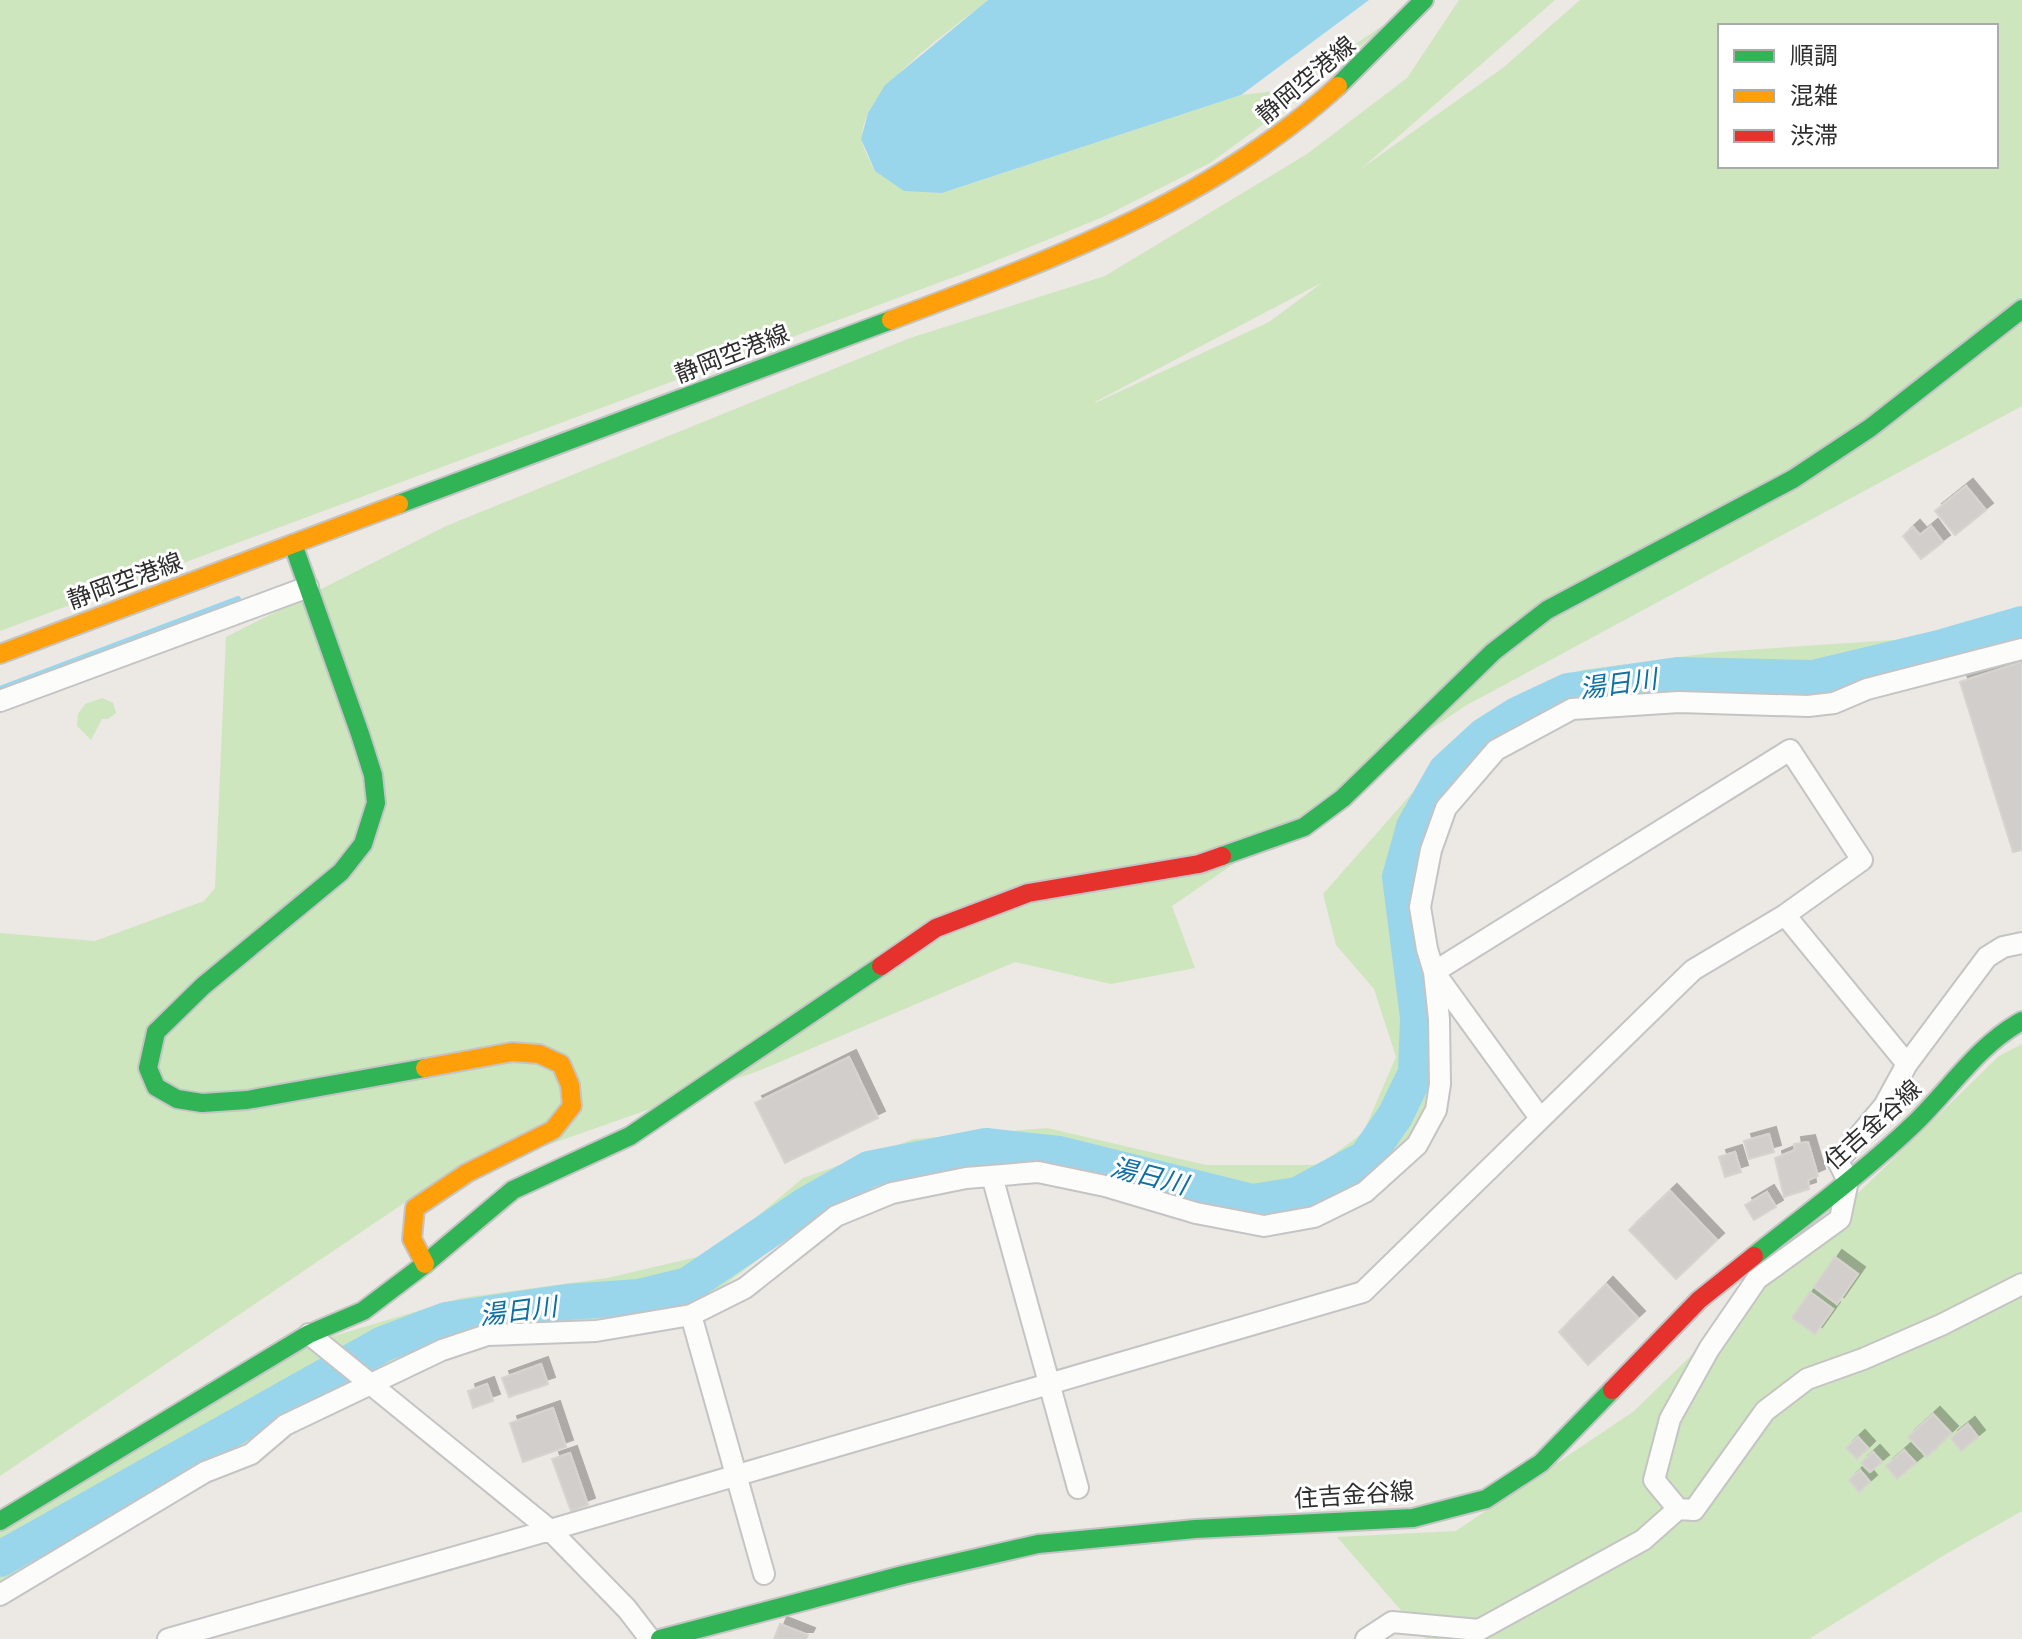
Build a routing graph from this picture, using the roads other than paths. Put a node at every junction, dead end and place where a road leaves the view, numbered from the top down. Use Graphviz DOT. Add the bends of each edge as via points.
graph roads {
  1 [pos="1424,0"];
  2 [pos="2022,309"];
  3 [pos="293,544"];
  4 [pos="308,587"];
  5 [pos="2022,649"];
  6 [pos="0,654"];
  7 [pos="0,701"];
  8 [pos="1785,915"];
  9 [pos="2022,943"];
  10 [pos="1434,972"];
  11 [pos="2022,1021"];
  12 [pos="1907,1064"];
  13 [pos="1540,1118"];
  14 [pos="992,1176"];
  15 [pos="1848,1181"];
  16 [pos="425,1264"];
  17 [pos="2022,1284"];
  18 [pos="691,1315"];
  19 [pos="309,1334"];
  20 [pos="371,1384"];
  21 [pos="1049,1384"];
  22 [pos="735,1476"];
  23 [pos="1078,1488"];
  24 [pos="1678,1509"];
  25 [pos="0,1521"];
  26 [pos="550,1530"];
  27 [pos="764,1574"];
  28 [pos="0,1595"];
  29 [pos="168,1639"];
  30 [pos="650,1639"];
  31 [pos="660,1639"];
  32 [pos="1366,1639"];
  1 -- 3 [label="street, 静岡空港線" via="1374,55 1267,144 1139,220 1050,260"];
  2 -- 16 [label="street" via="1870,428 1793,479 1547,610 1493,652 1343,798 1304,827 1199,864 1028,893 936,928 630,1136 513,1190"];
  3 -- 4 [label="street"];
  3 -- 6 [label="street, 静岡空港線"];
  4 -- 7 [label="street"];
  4 -- 16 [label="street" via="373,775 376,803 363,844 341,872 171,1015 156,1032 148,1068 156,1087 177,1099 202,1103 247,1100 512,1052 539,1054 561,1064 572,1106 553,1130 467,1173 415,1208 412,1239"];
  5 -- 10 [label="street" via="1867,689 1834,703 1679,702 1572,709 1496,750 1446,808 1431,850 1420,907"];
  8 -- 10 [label="street" via="1862,860 1790,750"];
  8 -- 12 [label="street"];
  8 -- 13 [label="street" via="1693,970"];
  9 -- 12 [label="street" via="1987,957"];
  10 -- 13 [label="street"];
  10 -- 14 [label="street" via="1440,1084 1436,1110 1417,1145 1365,1192 1314,1217 1264,1226 1038,1172"];
  11 -- 15 [label="street, 住吉金谷線" via="2002,1032 1915,1123"];
  12 -- 15 [label="street" via="1884,1106 1838,1161"];
  13 -- 21 [label="street" via="1363,1292"];
  14 -- 18 [label="street" via="892,1193 836,1216 745,1288"];
  14 -- 21 [label="street"];
  15 -- 24 [label="street" via="1840,1219 1757,1279 1670,1419 1654,1480"];
  15 -- 31 [label="street, 住吉金谷線" via="1699,1300 1541,1463 1486,1499 1413,1518 1195,1529 1038,1544"];
  16 -- 19 [label="street" via="363,1311"];
  17 -- 24 [label="street" via="1928,1331 1807,1379 1765,1411 1694,1510"];
  18 -- 20 [label="street" via="596,1331 487,1335"];
  18 -- 22 [label="street"];
  19 -- 20 [label="street"];
  19 -- 25 [label="street"];
  20 -- 26 [label="street"];
  20 -- 28 [label="street" via="285,1425 251,1454 205,1472"];
  21 -- 22 [label="street"];
  21 -- 23 [label="street"];
  22 -- 26 [label="street"];
  22 -- 27 [label="street"];
  24 -- 32 [label="street" via="1643,1540 1479,1630 1392,1622"];
  26 -- 29 [label="street"];
  26 -- 30 [label="street"];
}
